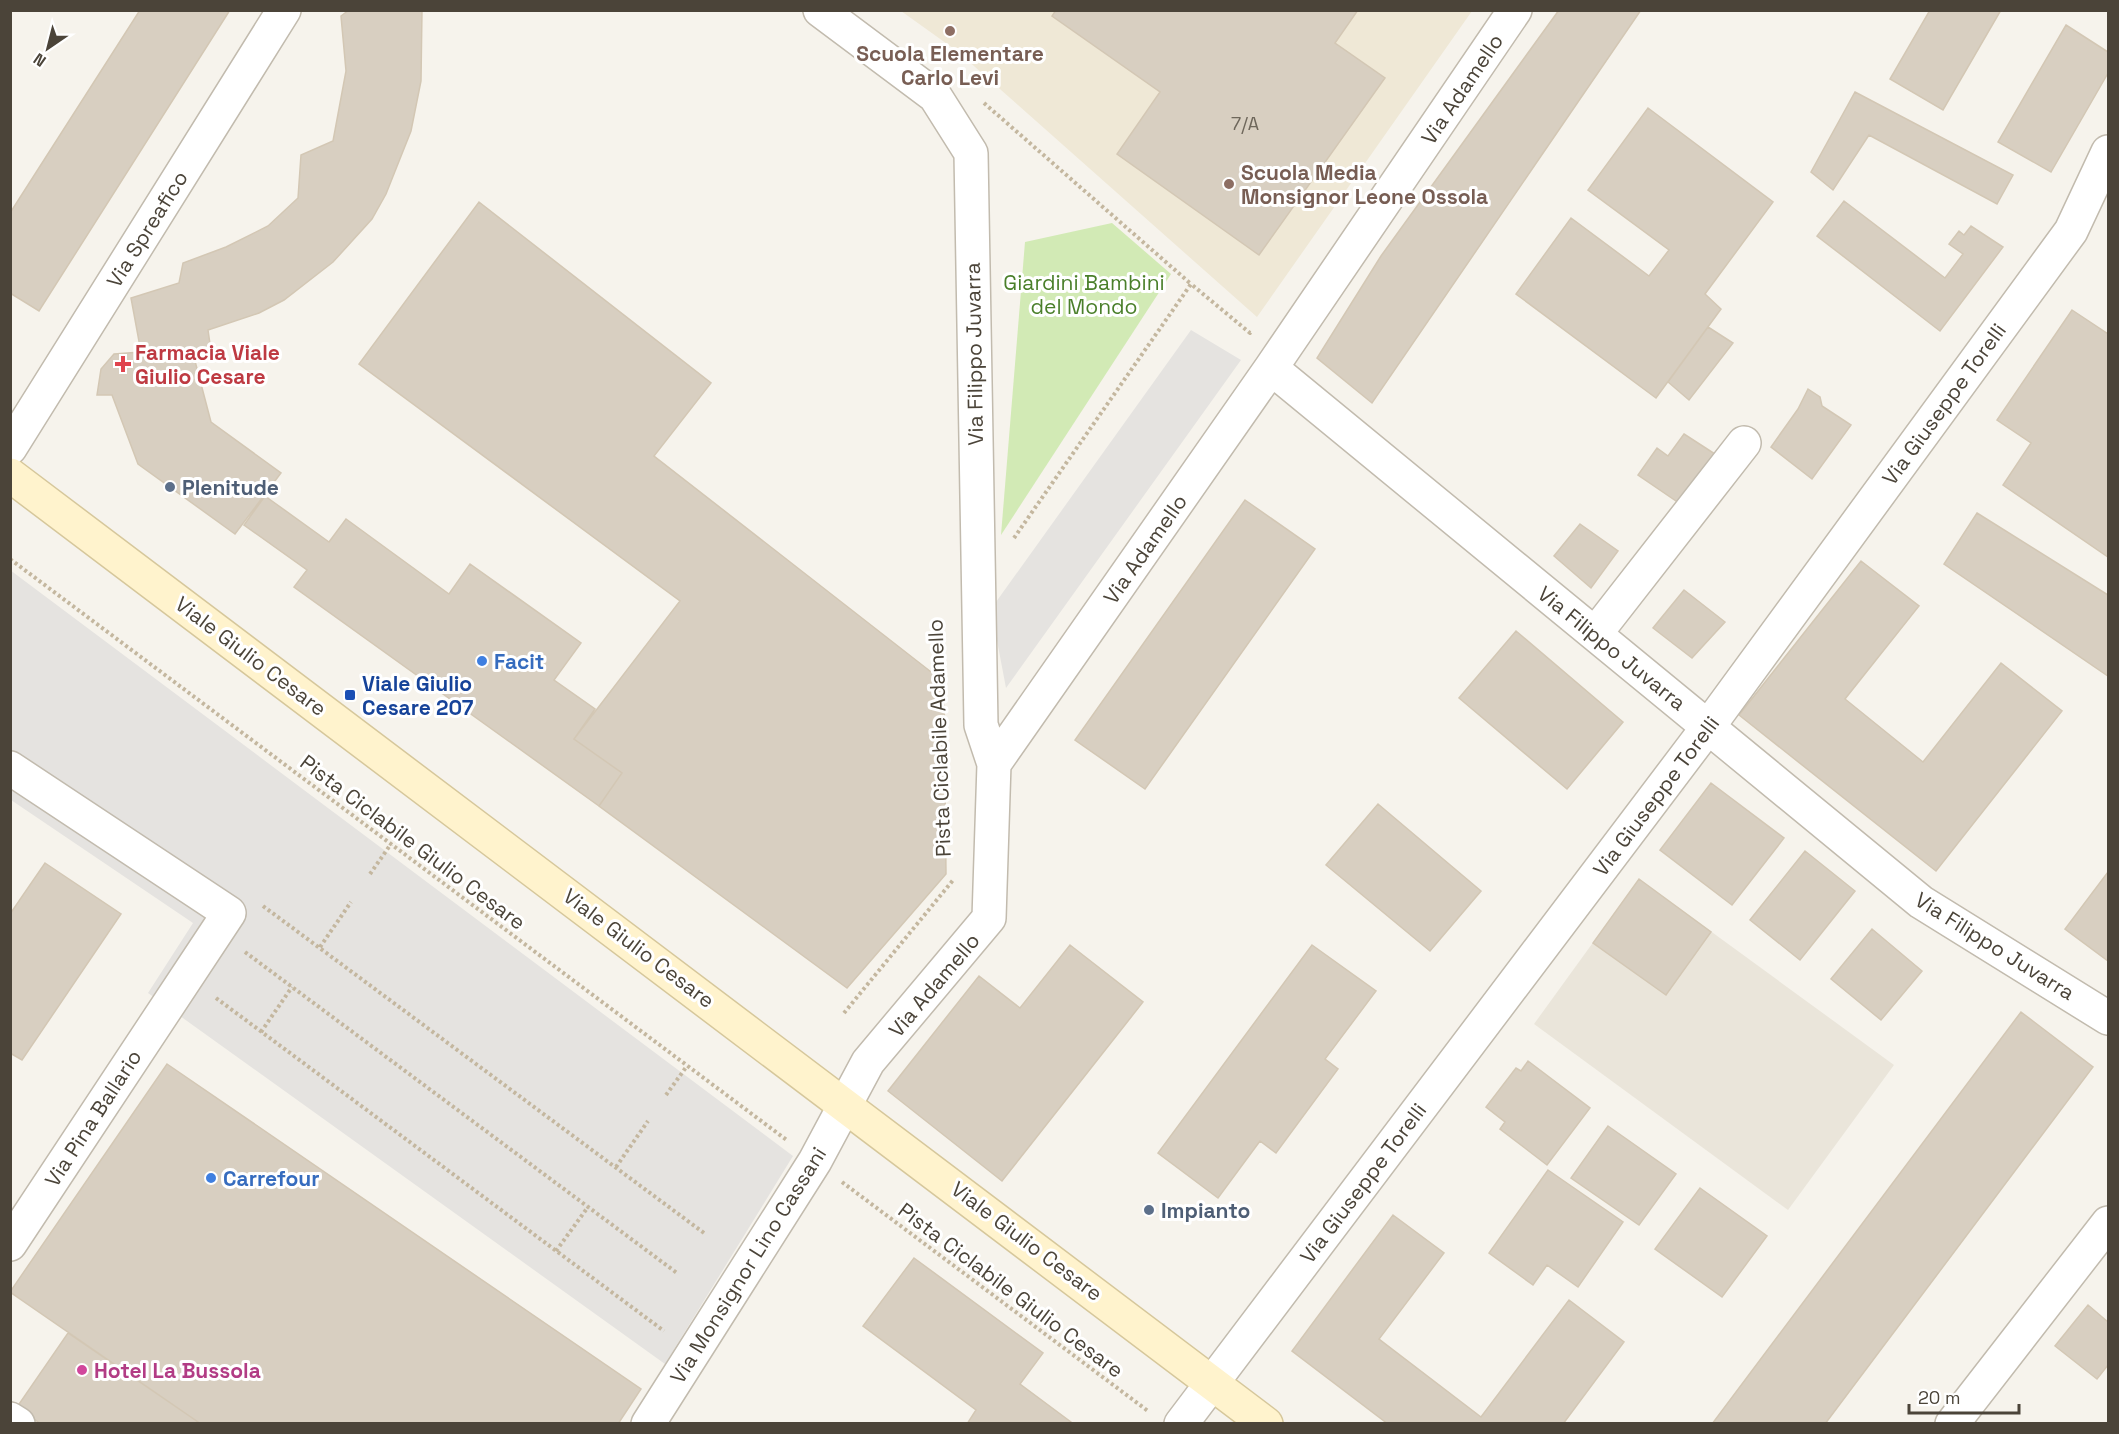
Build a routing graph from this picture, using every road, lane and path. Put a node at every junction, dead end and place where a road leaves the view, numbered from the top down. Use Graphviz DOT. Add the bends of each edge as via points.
graph roads {
  1 [pos="284,10"];
  2 [pos="820,10"];
  3 [pos="1515,10"];
  4 [pos="980,100"];
  5 [pos="2109,152"];
  6 [pos="1191,284"];
  7 [pos="1256,323"];
  8 [pos="1271,368"];
  9 [pos="1744,443"];
  10 [pos="10,448"];
  11 [pos="10,475"];
  12 [pos="1008,546"];
  13 [pos="10,559"];
  14 [pos="1595,634"];
  15 [pos="1708,727"];
  16 [pos="994,764"];
  17 [pos="10,768"];
  18 [pos="391,844"];
  19 [pos="370,874"];
  20 [pos="958,874"];
  21 [pos="351,902"];
  22 [pos="261,904"];
  23 [pos="320,947"];
  24 [pos="245,952"];
  25 [pos="292,987"];
  26 [pos="216,998"];
  27 [pos="844,1013"];
  28 [pos="2109,1018"];
  29 [pos="261,1032"];
  30 [pos="687,1066"];
  31 [pos="666,1095"];
  32 [pos="845,1104"];
  33 [pos="648,1122"];
  34 [pos="789,1142"];
  35 [pos="616,1167"];
  36 [pos="841,1181"];
  37 [pos="588,1207"];
  38 [pos="2109,1223"];
  39 [pos="704,1233"];
  40 [pos="10,1244"];
  41 [pos="556,1251"];
  42 [pos="677,1273"];
  43 [pos="667,1334"];
  44 [pos="1212,1382"];
  45 [pos="10,1419"];
  46 [pos="1168,1420"];
  47 [pos="18,1424"];
  48 [pos="648,1424"];
  49 [pos="1266,1424"];
  50 [pos="1952,1424"];
  1 -- 10 [label="street, Via Spreafico"];
  2 -- 16 [label="street, Via Filippo Juvarra" via="936,96 971,153 981,725"];
  3 -- 8 [label="street, Via Adamello"];
  4 -- 6 [label="path"];
  5 -- 15 [label="street, Via Giuseppe Torelli" via="2071,231"];
  6 -- 7 [label="path" via="1250,333"];
  6 -- 12 [label="path"];
  8 -- 14 [label="street, Via Filippo Juvarra"];
  8 -- 16 [label="street, Via Adamello"];
  9 -- 14 [label="street"];
  11 -- 32 [label="main road, Viale Giulio Cesare"];
  13 -- 18 [label="path, Pista Ciclabile Giulio Cesare"];
  14 -- 15 [label="street, Via Filippo Juvarra"];
  15 -- 28 [label="street, Via Filippo Juvarra" via="1921,902"];
  15 -- 44 [label="street, Via Giuseppe Torelli"];
  16 -- 32 [label="street, Via Adamello" via="989,918 868,1062"];
  17 -- 40 [label="street, Via Pina Ballario" via="229,913"];
  18 -- 19 [label="path"];
  18 -- 30 [label="path, Pista Ciclabile Giulio Cesare"];
  20 -- 27 [label="path, Pista Ciclabile Adamello"];
  21 -- 23 [label="path"];
  22 -- 23 [label="path"];
  23 -- 35 [label="path"];
  24 -- 25 [label="path"];
  25 -- 29 [label="path"];
  25 -- 37 [label="path"];
  26 -- 29 [label="path"];
  29 -- 41 [label="path"];
  30 -- 31 [label="path"];
  30 -- 34 [label="path, Pista Ciclabile Giulio Cesare"];
  32 -- 44 [label="main road, Viale Giulio Cesare"];
  32 -- 48 [label="street, Via Monsignor Lino Cassani" via="815,1161"];
  33 -- 35 [label="path"];
  35 -- 39 [label="path"];
  36 -- 46 [label="path, Pista Ciclabile Giulio Cesare"];
  37 -- 41 [label="path"];
  37 -- 42 [label="path"];
  38 -- 50 [label="street"];
  41 -- 43 [label="path"];
  44 -- 46 [label="street, Via Giuseppe Torelli"];
  44 -- 49 [label="main road, Viale Giulio Cesare"];
  45 -- 47 [label="street"];
}
